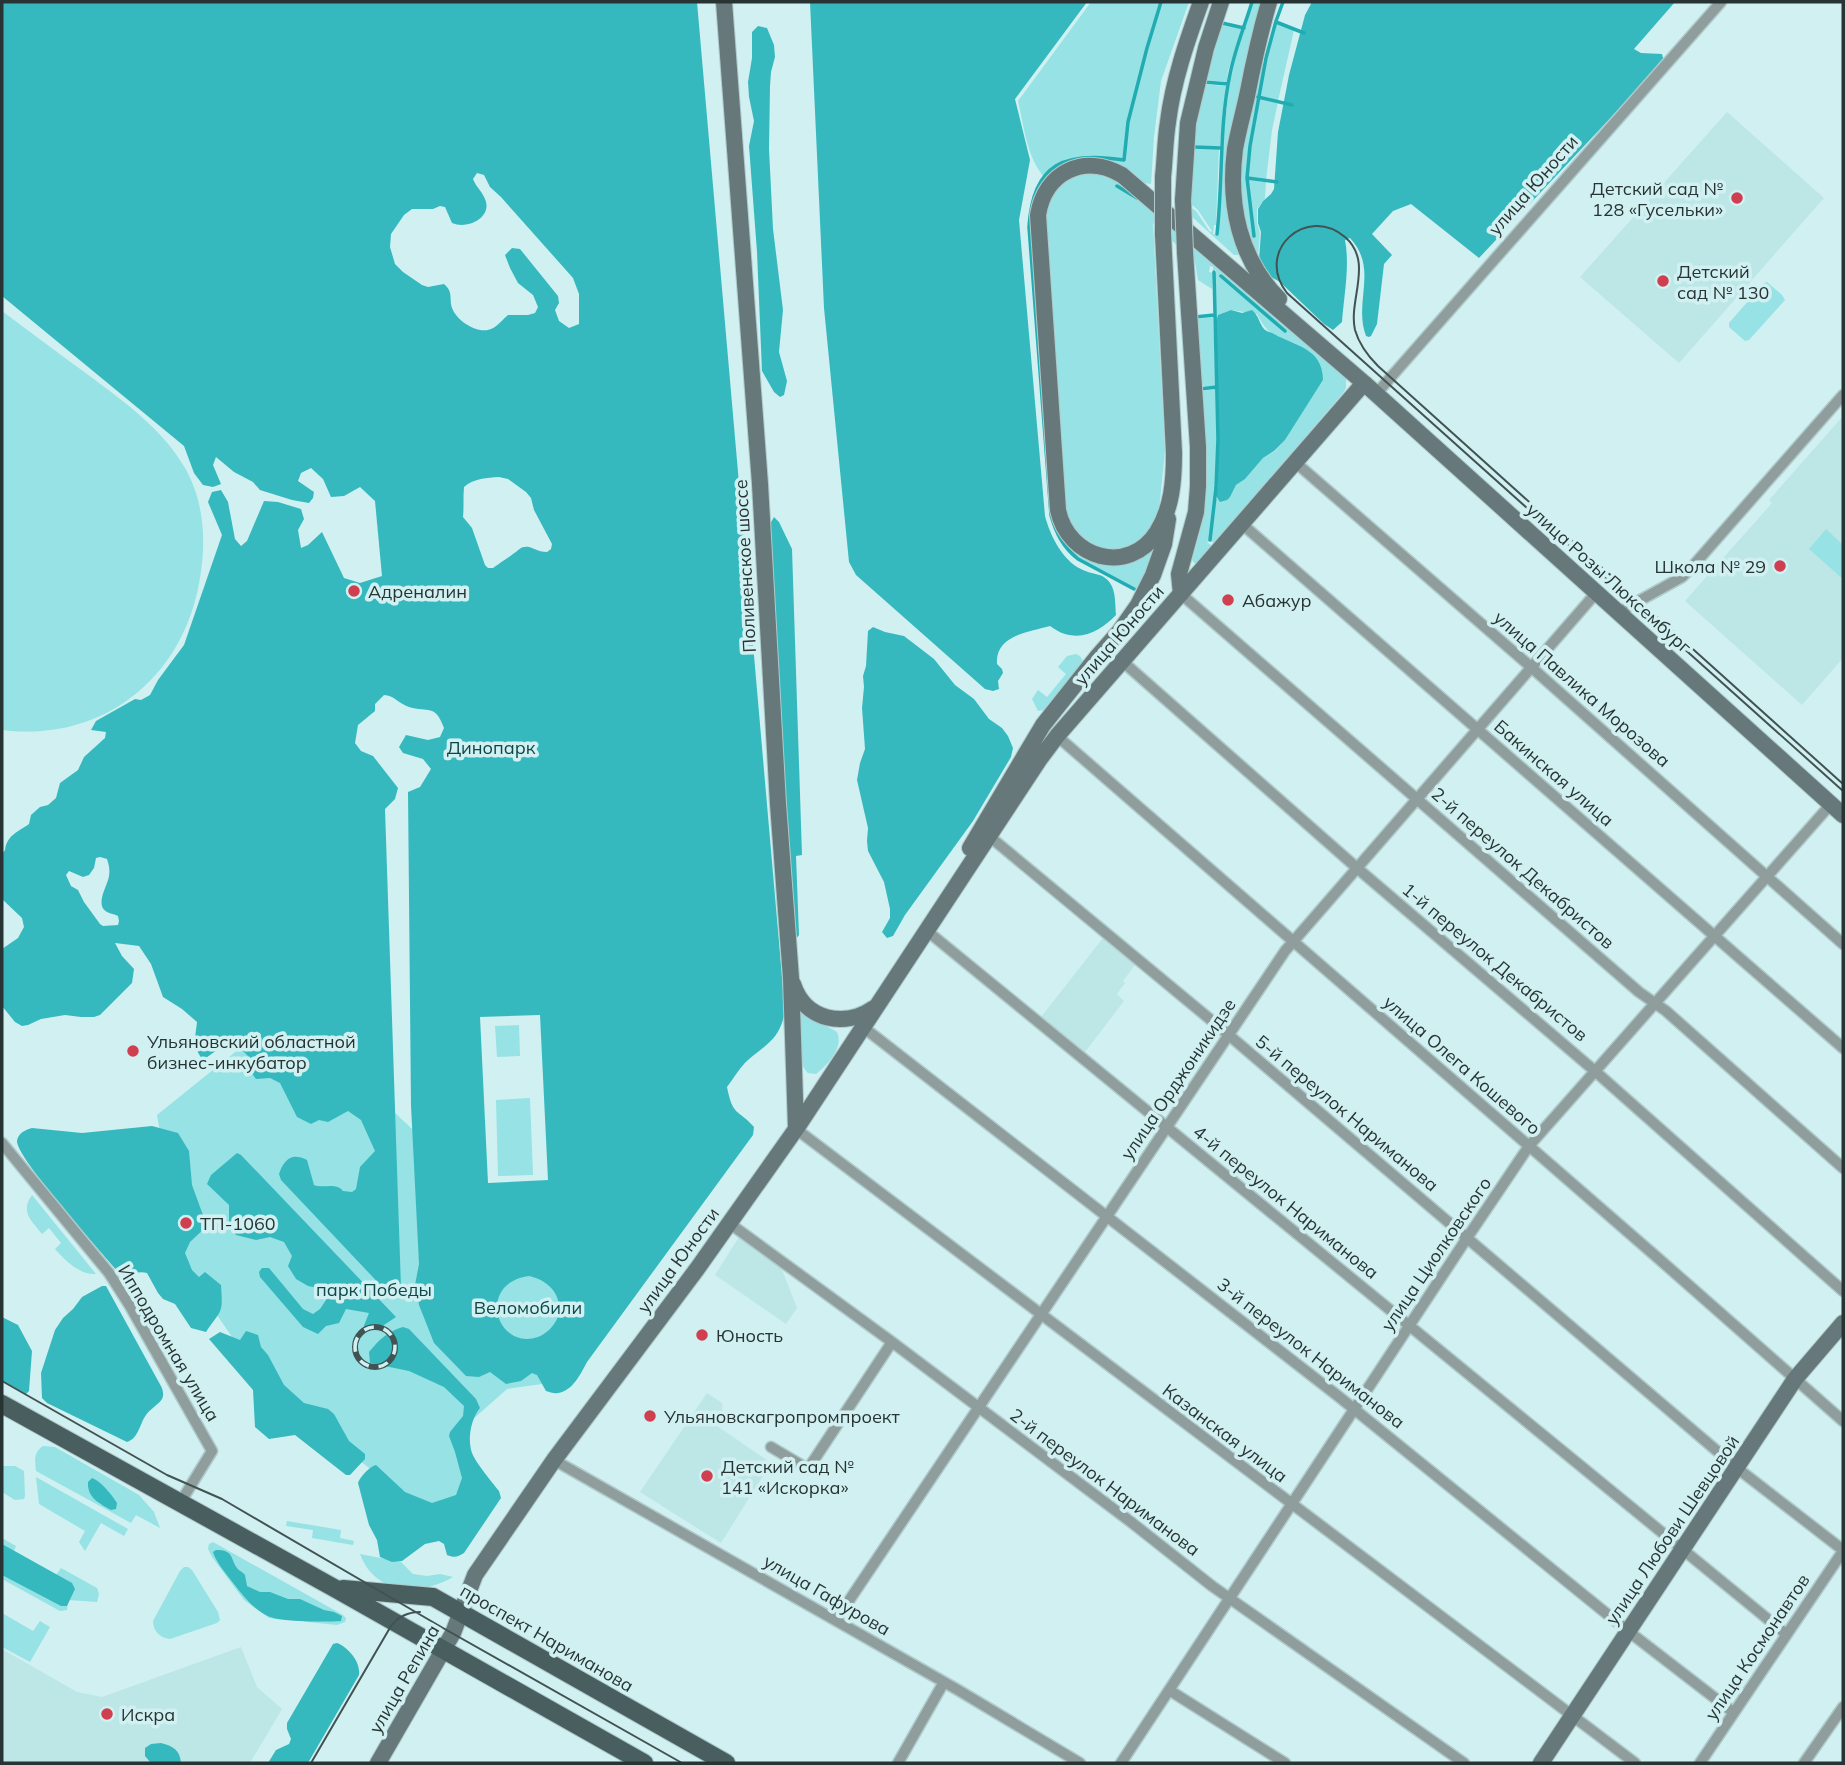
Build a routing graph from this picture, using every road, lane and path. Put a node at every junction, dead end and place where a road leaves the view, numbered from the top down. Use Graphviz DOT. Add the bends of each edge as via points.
graph roads {
  1 [pos="724,2"];
  2 [pos="1201,2"];
  3 [pos="1221,2"];
  4 [pos="1269,2"];
  5 [pos="1721,2"];
  6 [pos="1349,370"];
  7 [pos="1370,388"];
  8 [pos="1843,395"];
  9 [pos="1295,462"];
  10 [pos="1171,500"];
  11 [pos="1241,524"];
  12 [pos="1596,593"];
  13 [pos="1181,594"];
  14 [pos="1619,612"];
  15 [pos="1122,661"];
  16 [pos="1531,667"];
  17 [pos="1477,729"];
  18 [pos="1057,736"];
  19 [pos="1416,799"];
  20 [pos="1837,809"];
  21 [pos="989,836"];
  22 [pos="1357,868"];
  23 [pos="1767,877"];
  24 [pos="926,930"];
  25 [pos="1715,935"];
  26 [pos="1293,942"];
  27 [pos="1843,944"];
  28 [pos="791,978"];
  29 [pos="1656,1004"];
  30 [pos="875,1007"];
  31 [pos="863,1027"];
  32 [pos="1228,1035"];
  33 [pos="1843,1048"];
  34 [pos="1596,1072"];
  35 [pos="1166,1126"];
  36 [pos="796,1129"];
  37 [pos="2,1143"];
  38 [pos="1529,1146"];
  39 [pos="1843,1168"];
  40 [pos="1107,1216"];
  41 [pos="729,1223"];
  42 [pos="1467,1238"];
  43 [pos="1843,1291"];
  44 [pos="1041,1315"];
  45 [pos="1843,1324"];
  46 [pos="1409,1325"];
  47 [pos="892,1342"];
  48 [pos="1795,1379"];
  49 [pos="2,1404"];
  50 [pos="978,1407"];
  51 [pos="1354,1408"];
  52 [pos="1843,1421"];
  53 [pos="771,1447"];
  54 [pos="554,1460"];
  55 [pos="1737,1468"];
  56 [pos="180,1503"];
  57 [pos="1291,1504"];
  58 [pos="1683,1549"];
  59 [pos="1843,1550"];
  60 [pos="336,1589"];
  61 [pos="1229,1598"];
  62 [pos="461,1612"];
  63 [pos="836,1620"];
  64 [pos="1628,1631"];
  65 [pos="1786,1633"];
  66 [pos="443,1650"];
  67 [pos="944,1682"];
  68 [pos="1169,1690"];
  69 [pos="1843,1707"];
  70 [pos="1733,1712"];
  71 [pos="1572,1716"];
  72 [pos="378,1763"];
  73 [pos="644,1763"];
  74 [pos="726,1763"];
  75 [pos="898,1763"];
  76 [pos="1080,1763"];
  77 [pos="1121,1763"];
  78 [pos="1284,1763"];
  79 [pos="1464,1763"];
  80 [pos="1541,1763"];
  81 [pos="1635,1763"];
  82 [pos="1700,1763"];
  83 [pos="1804,1763"];
  1 -- 28 [label="main road, Поливенское шоссе"];
  2 -- 10 [label="main road, улица Юности, bridge" via="1174,90 1163,177 1174,453"];
  3 -- 13 [label="main road, bridge" via="1188,123 1183,200 1198,473 1196,512 1179,574"];
  4 -- 6 [label="main road" via="1236,146 1232,183 1236,220 1244,247 1269,290"];
  5 -- 7 [label="street, улица Юности"];
  6 -- 7 [label="main road, улица Розы Люксембург"];
  6 -- 10 [label="main road" via="1122,175 1096,165 1060,175 1042,197 1038,215 1060,518 1072,540 1085,550 1117,557 1133,553 1153,538"];
  7 -- 9 [label="main road, улица Юности"];
  7 -- 12 [label="main road, улица Розы Люксембург"];
  8 -- 14 [label="street" via="1682,577"];
  9 -- 11 [label="main road, улица Юности"];
  9 -- 16 [label="street, улица Павлика Морозова"];
  10 -- 24 [label="main road, улица Юности" via="1164,544 1138,605 1043,724"];
  11 -- 13 [label="main road, улица Юности"];
  11 -- 17 [label="street, Бакинская улица"];
  12 -- 14 [label="main road, улица Розы Люксембург"];
  12 -- 16 [label="street, улица Орджоникидзе"];
  13 -- 15 [label="main road, улица Юности"];
  13 -- 19 [label="street, 2-й переулок Декабристов"];
  14 -- 20 [label="main road, улица Розы Люксембург"];
  15 -- 18 [label="main road, улица Юности"];
  15 -- 22 [label="street, 1-й переулок Декабристов"];
  16 -- 17 [label="street, улица Орджоникидзе"];
  16 -- 23 [label="street, улица Павлика Морозова"];
  17 -- 19 [label="street, улица Орджоникидзе"];
  17 -- 25 [label="street, Бакинская улица"];
  18 -- 21 [label="main road, улица Юности"];
  18 -- 26 [label="street, улица Олега Кошевого"];
  19 -- 22 [label="street, улица Орджоникидзе"];
  19 -- 29 [label="street, 2-й переулок Декабристов"];
  20 -- 23 [label="street, улица Циолковского"];
  21 -- 24 [label="main road, улица Юности"];
  21 -- 32 [label="street, 5-й переулок Нариманова"];
  22 -- 26 [label="street, улица Орджоникидзе"];
  22 -- 34 [label="street, 1-й переулок Декабристов"];
  23 -- 25 [label="street, улица Циолковского"];
  23 -- 27 [label="street, улица Павлика Морозова"];
  24 -- 30 [label="main road, улица Юности"];
  24 -- 35 [label="street, 4-й переулок Нариманова"];
  25 -- 29 [label="street, улица Циолковского"];
  25 -- 33 [label="street, Бакинская улица"];
  26 -- 32 [label="street, улица Орджоникидзе"];
  26 -- 38 [label="street, улица Олега Кошевого"];
  28 -- 30 [label="main road" via="801,1000 819,1015 842,1020"];
  28 -- 36 [label="main road, Поливенское шоссе"];
  29 -- 34 [label="street, улица Циолковского"];
  29 -- 39 [label="street, 2-й переулок Декабристов"];
  30 -- 31 [label="main road, улица Юности"];
  31 -- 36 [label="main road, улица Юности"];
  31 -- 40 [label="street, 3-й переулок Нариманова"];
  32 -- 35 [label="street, улица Орджоникидзе"];
  32 -- 42 [label="street, 5-й переулок Нариманова"];
  34 -- 38 [label="street, улица Циолковского"];
  34 -- 43 [label="street, 1-й переулок Декабристов"];
  35 -- 40 [label="street, улица Орджоникидзе"];
  35 -- 46 [label="street, 4-й переулок Нариманова"];
  36 -- 41 [label="main road, улица Юности"];
  36 -- 44 [label="street, Казанская улица"];
  37 -- 56 [label="street, Ипподромная улица" via="109,1273 212,1451"];
  38 -- 42 [label="street, улица Циолковского"];
  38 -- 48 [label="street, улица Олега Кошевого"];
  40 -- 44 [label="street, улица Орджоникидзе"];
  40 -- 51 [label="street, 3-й переулок Нариманова"];
  41 -- 47 [label="street, 2-й переулок Нариманова"];
  41 -- 54 [label="main road, улица Юности"];
  42 -- 46 [label="street, улица Циолковского"];
  42 -- 55 [label="street, 5-й переулок Нариманова"];
  44 -- 50 [label="street, улица Орджоникидзе"];
  44 -- 57 [label="street, Казанская улица"];
  45 -- 48 [label="main road, улица Любови Шевцовой"];
  46 -- 51 [label="street, улица Циолковского"];
  46 -- 58 [label="street, 4-й переулок Нариманова"];
  47 -- 50 [label="street, 2-й переулок Нариманова"];
  47 -- 53 [label="street" via="808,1469"];
  48 -- 52 [label="street, улица Олега Кошевого"];
  48 -- 55 [label="main road, улица Любови Шевцовой"];
  49 -- 56 [label="main road, проспект Нариманова"];
  50 -- 61 [label="street, 2-й переулок Нариманова"];
  50 -- 63 [label="street, улица Орджоникидзе"];
  51 -- 57 [label="street, улица Циолковского"];
  51 -- 64 [label="street, 3-й переулок Нариманова"];
  54 -- 62 [label="main road, улица Юности" via="475,1575"];
  54 -- 63 [label="street, улица Гафурова"];
  55 -- 58 [label="main road, улица Любови Шевцовой"];
  55 -- 59 [label="street, 5-й переулок Нариманова"];
  56 -- 60 [label="main road, проспект Нариманова"];
  57 -- 61 [label="street, улица Циолковского"];
  57 -- 71 [label="street, Казанская улица"];
  58 -- 64 [label="main road, улица Любови Шевцовой"];
  58 -- 65 [label="street, 4-й переулок Нариманова"];
  59 -- 65 [label="street, улица Космонавтов"];
  60 -- 62 [label="main road, проспект Нариманова" via="433,1597"];
  60 -- 66 [label="main road, проспект Нариманова"];
  61 -- 68 [label="street, улица Циолковского"];
  61 -- 79 [label="street, 2-й переулок Нариманова"];
  62 -- 66 [label="main road, улица Репина"];
  62 -- 74 [label="main road, проспект Нариманова"];
  63 -- 67 [label="street, улица Гафурова"];
  64 -- 70 [label="street, 3-й переулок Нариманова"];
  64 -- 71 [label="main road, улица Любови Шевцовой"];
  65 -- 70 [label="street, улица Космонавтов"];
  66 -- 72 [label="main road, улица Репина"];
  66 -- 73 [label="main road, проспект Нариманова"];
  67 -- 75 [label="street"];
  67 -- 76 [label="street, улица Гафурова"];
  68 -- 77 [label="street, улица Циолковского"];
  68 -- 78 [label="street"];
  69 -- 83 [label="street"];
  70 -- 82 [label="street, улица Космонавтов"];
  71 -- 80 [label="main road, улица Любови Шевцовой"];
  71 -- 81 [label="street, Казанская улица"];
}
